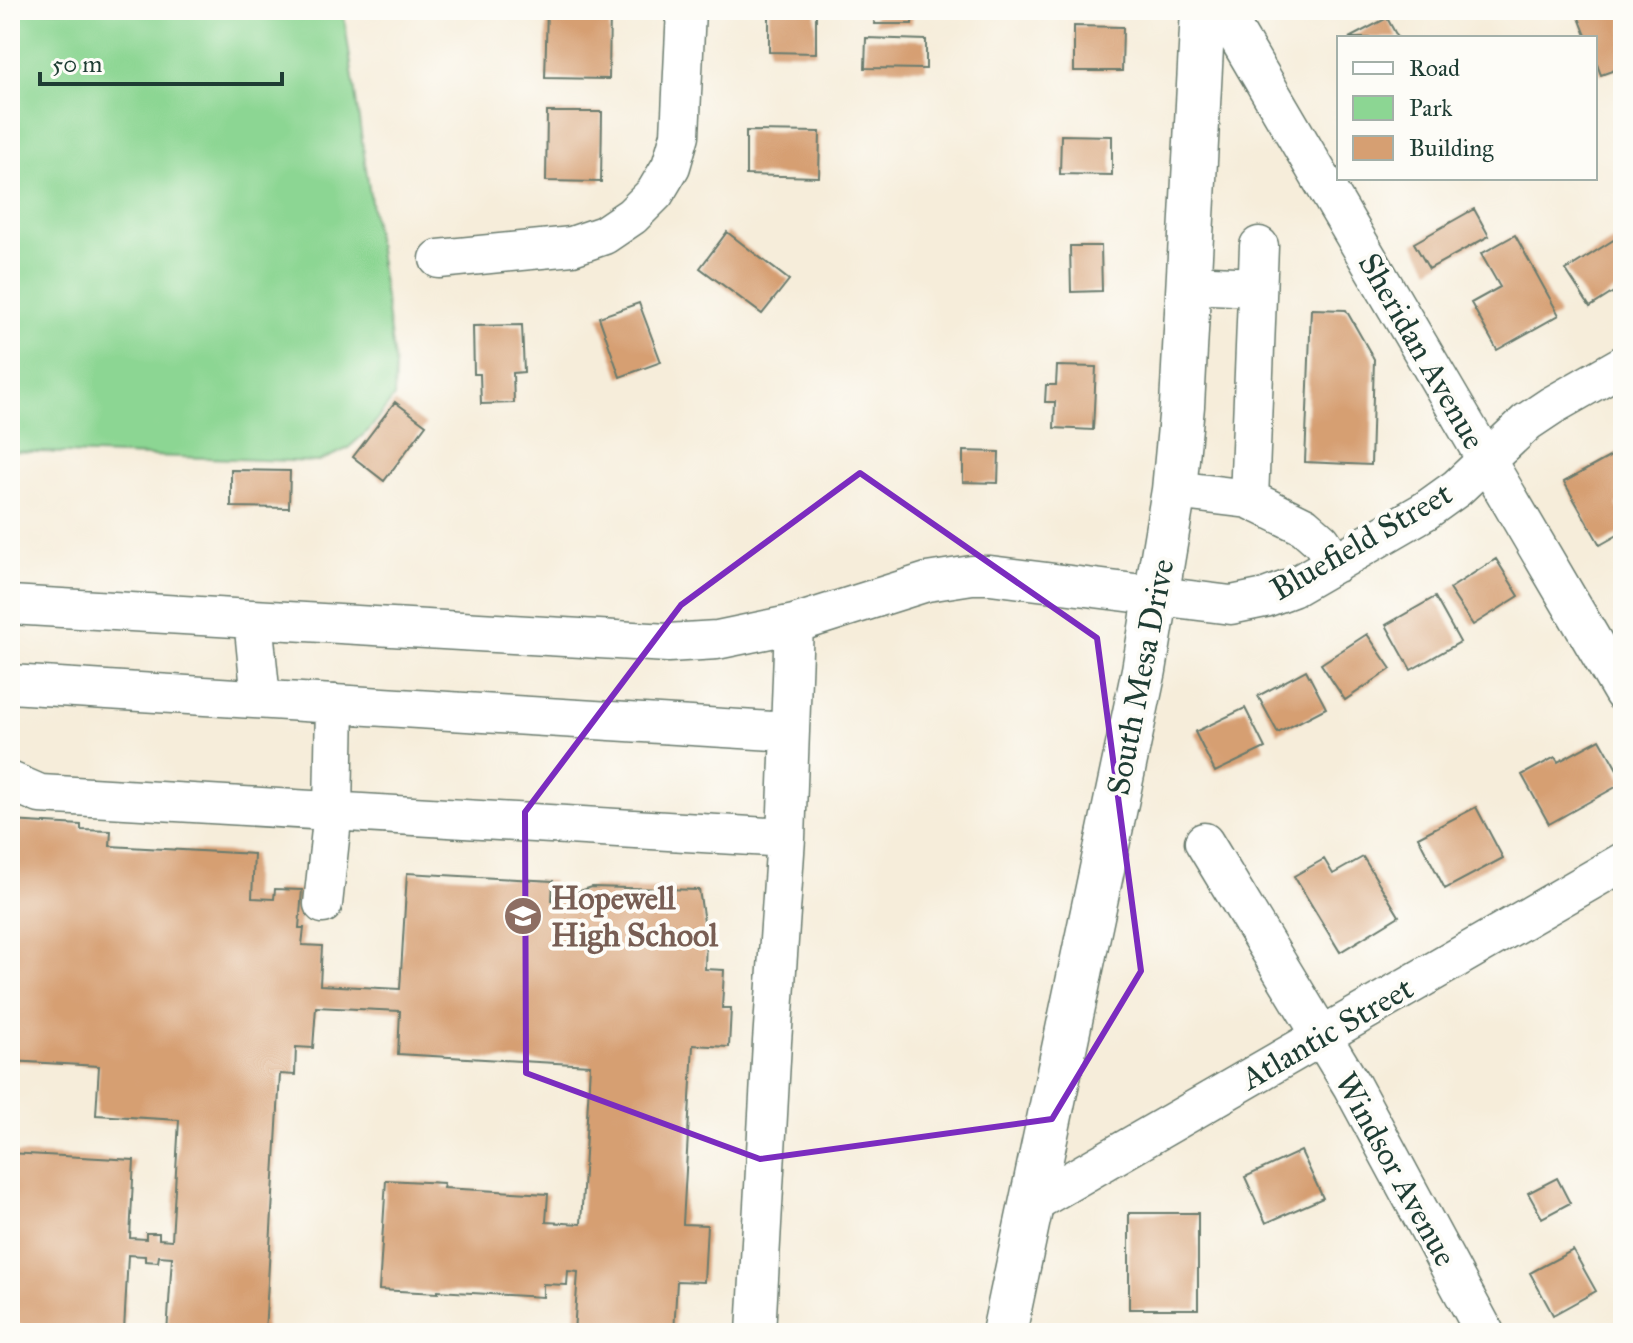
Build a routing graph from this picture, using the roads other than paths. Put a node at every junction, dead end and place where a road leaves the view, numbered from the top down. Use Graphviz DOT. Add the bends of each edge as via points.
graph roads {
  1 [pos="686,10"];
  2 [pos="1203,10"];
  3 [pos="1222,10"];
  4 [pos="1259,246"];
  5 [pos="439,259"];
  6 [pos="1189,284"];
  7 [pos="1257,287"];
  8 [pos="1623,365"];
  9 [pos="1486,460"];
  10 [pos="1174,490"];
  11 [pos="1249,499"];
  12 [pos="1336,563"];
  13 [pos="1157,596"];
  14 [pos="10,605"];
  15 [pos="253,619"];
  16 [pos="794,624"];
  17 [pos="10,684"];
  18 [pos="1623,693"];
  19 [pos="261,699"];
  20 [pos="335,704"];
  21 [pos="790,732"];
  22 [pos="10,781"];
  23 [pos="333,811"];
  24 [pos="786,838"];
  25 [pos="1204,842"];
  26 [pos="1623,862"];
  27 [pos="323,904"];
  28 [pos="1322,1036"];
  29 [pos="1031,1204"];
  30 [pos="756,1333"];
  31 [pos="1004,1333"];
  32 [pos="1485,1333"];
  1 -- 5 [label="street" via="680,135 671,166 655,193 604,235 572,246"];
  2 -- 6 [label="main road, South Mesa Drive"];
  3 -- 9 [label="street, Sheridan Avenue"];
  4 -- 7 [label="street"];
  6 -- 7 [label="street"];
  6 -- 10 [label="main road, South Mesa Drive"];
  7 -- 11 [label="street"];
  8 -- 9 [label="street, Bluefield Street" via="1527,422"];
  9 -- 12 [label="street, Bluefield Street" via="1425,511"];
  9 -- 18 [label="street, Sheridan Avenue"];
  10 -- 11 [label="street"];
  10 -- 13 [label="main road, South Mesa Drive"];
  11 -- 12 [label="street" via="1304,526"];
  12 -- 13 [label="street, Bluefield Street" via="1292,588 1231,605"];
  13 -- 16 [label="street, Bluefield Street" via="972,575 927,582"];
  13 -- 29 [label="main road, South Mesa Drive"];
  14 -- 15 [label="street, Bluefield Street"];
  15 -- 16 [label="street, Bluefield Street" via="668,643 717,640"];
  15 -- 19 [label="street"];
  16 -- 21 [label="street"];
  17 -- 19 [label="street"];
  19 -- 20 [label="street"];
  20 -- 21 [label="street"];
  20 -- 23 [label="street"];
  21 -- 24 [label="street"];
  22 -- 23 [label="street" via="40,794"];
  23 -- 24 [label="street"];
  23 -- 27 [label="street"];
  24 -- 30 [label="street"];
  25 -- 28 [label="street, Windsor Avenue"];
  26 -- 28 [label="street, Atlantic Street"];
  28 -- 29 [label="street, Atlantic Street"];
  28 -- 32 [label="street, Windsor Avenue"];
  29 -- 31 [label="main road, South Mesa Drive"];
}
